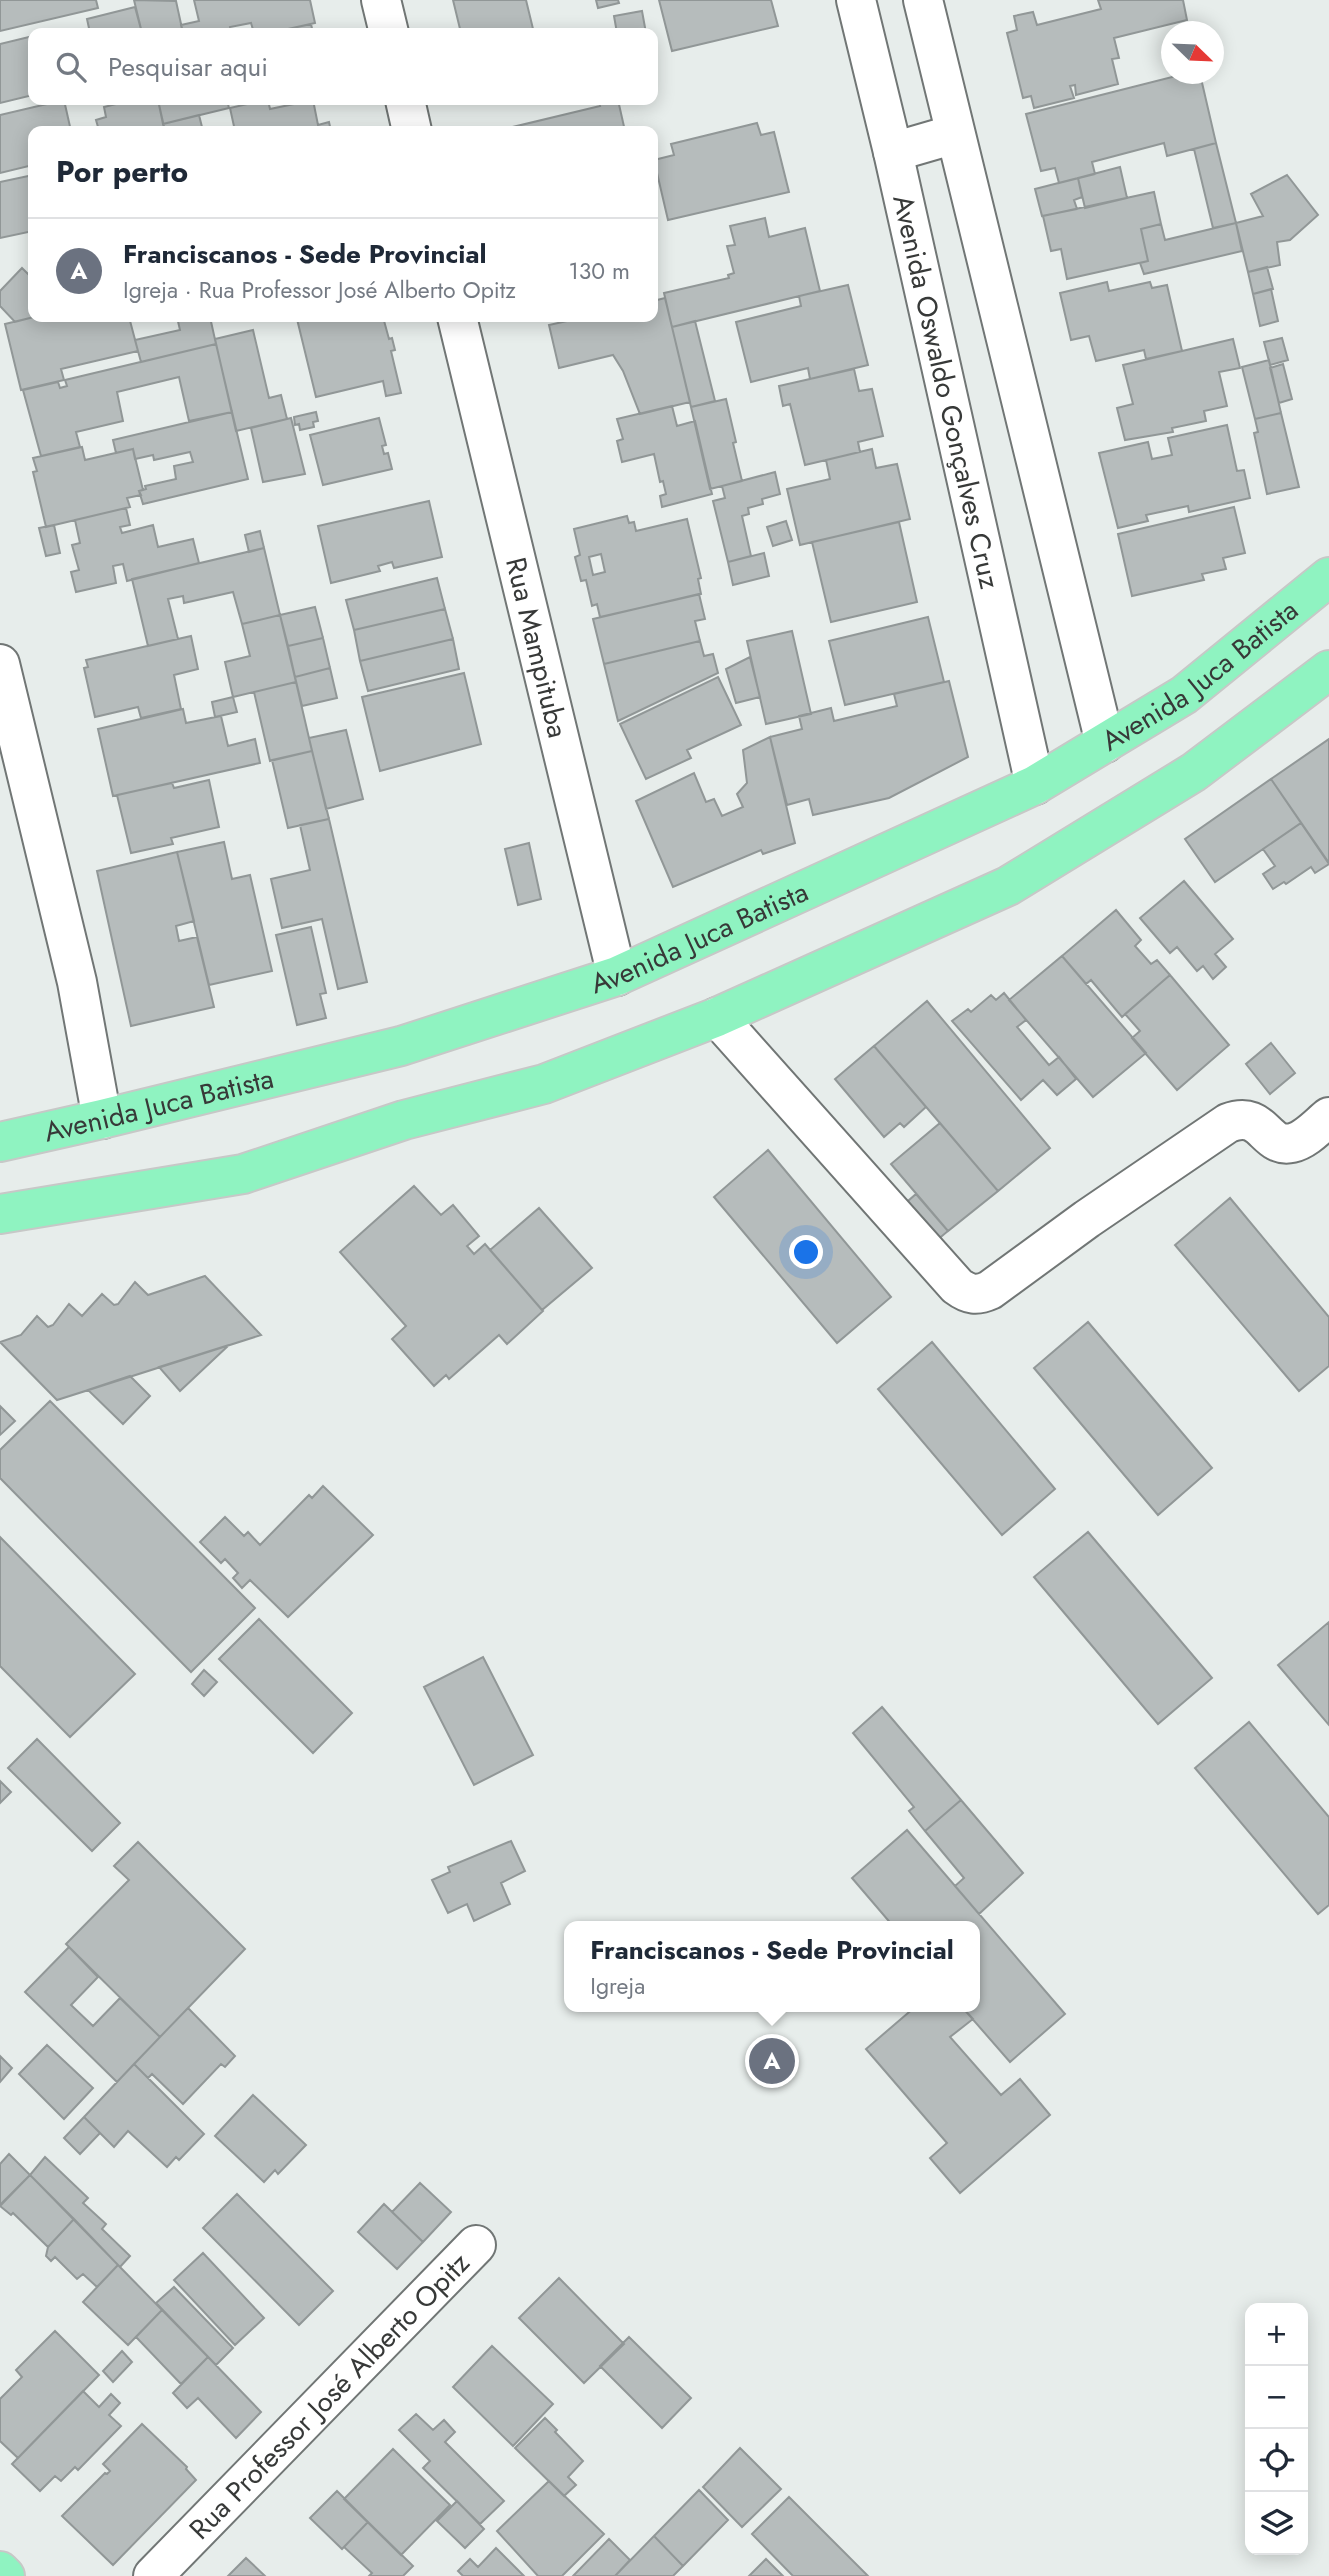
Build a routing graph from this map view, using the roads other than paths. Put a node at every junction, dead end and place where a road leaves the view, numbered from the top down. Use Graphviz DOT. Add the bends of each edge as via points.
graph roads {
  1 [pos="380,0"];
  2 [pos="856,0"];
  3 [pos="923,0"];
  4 [pos="387,28"];
  5 [pos="406,105"];
  6 [pos="411,126"];
  7 [pos="955,134"];
  8 [pos="892,152"];
  9 [pos="458,322"];
  10 [pos="1329,577"];
  11 [pos="0,664"];
  12 [pos="1329,670"];
  13 [pos="1105,743"];
  14 [pos="1035,785"];
  15 [pos="617,976"];
  16 [pos="717,1017"];
  17 [pos="1329,1117"];
  18 [pos="102,1119"];
  19 [pos="0,1142"];
  20 [pos="0,1214"];
  21 [pos="476,2245"];
  22 [pos="0,2571"];
  23 [pos="5,2576"];
  24 [pos="153,2576"];
  1 -- 4 [label="street"];
  2 -- 8 [label="street, Avenida Oswaldo Gonçalves Cruz"];
  3 -- 7 [label="street"];
  5 -- 6 [label="street"];
  7 -- 8 [label="street"];
  7 -- 13 [label="street"];
  8 -- 14 [label="street, Avenida Oswaldo Gonçalves Cruz"];
  9 -- 15 [label="street, Rua Mampituba"];
  10 -- 13 [label="main road, Avenida Juca Batista" via="1184,695"];
  11 -- 18 [label="street" via="77,982"];
  12 -- 16 [label="main road" via="1194,772 1008,886"];
  13 -- 14 [label="main road, Avenida Juca Batista"];
  14 -- 15 [label="main road, Avenida Juca Batista"];
  15 -- 18 [label="main road, Avenida Juca Batista" via="401,1046"];
  16 -- 17 [label="street" via="957,1286 979,1295 1228,1123 1251,1120 1279,1142 1292,1143"];
  16 -- 20 [label="main road" via="544,1084 404,1120 243,1174"];
  18 -- 19 [label="main road, Avenida Juca Batista"];
  21 -- 24 [label="street, Rua Professor José Alberto Opitz"];
  22 -- 23 [label="main road"];
}
